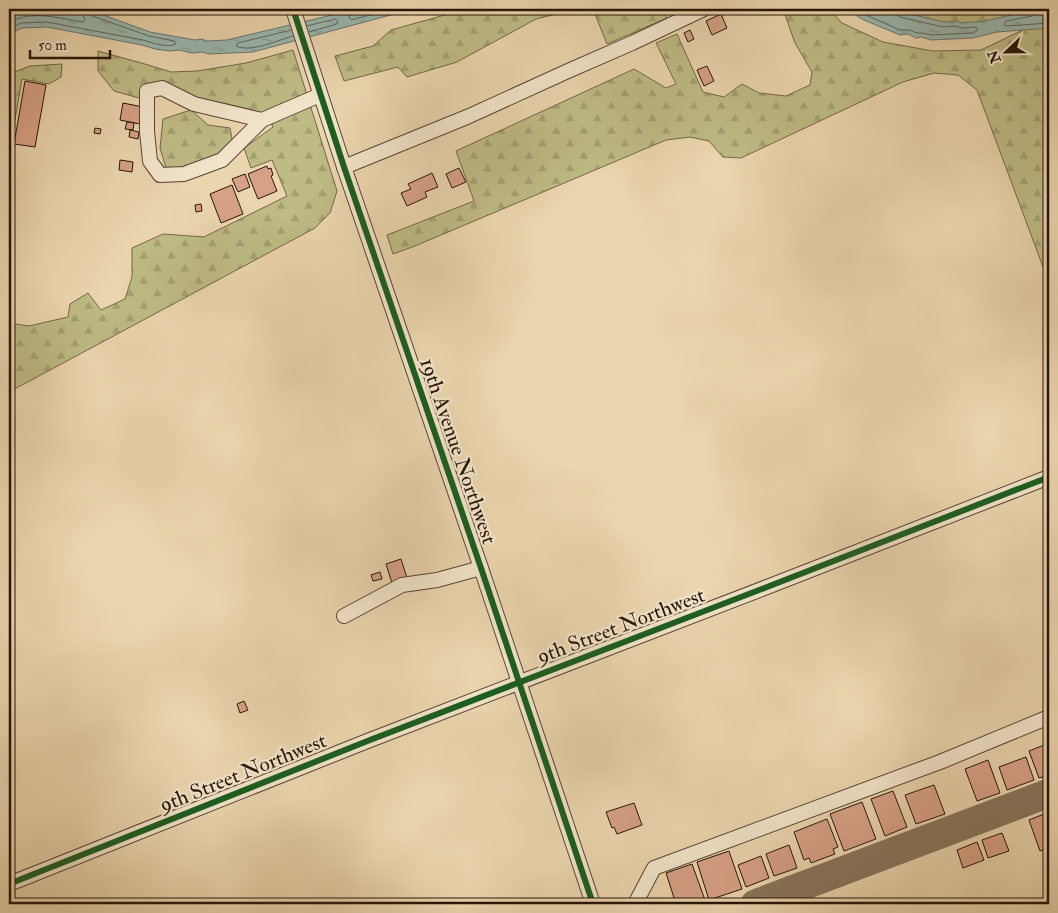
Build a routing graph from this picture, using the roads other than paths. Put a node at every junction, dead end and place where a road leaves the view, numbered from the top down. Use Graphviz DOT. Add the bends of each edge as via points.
graph roads {
  1 [pos="293,9"];
  2 [pos="704,9"];
  3 [pos="320,94"];
  4 [pos="262,120"];
  5 [pos="344,167"];
  6 [pos="1049,477"];
  7 [pos="480,568"];
  8 [pos="344,616"];
  9 [pos="519,683"];
  10 [pos="1049,717"];
  11 [pos="9,884"];
  12 [pos="592,904"];
  13 [pos="635,904"];
  1 -- 3 [label="street, 19th Avenue Northwest"];
  2 -- 5 [label="street" via="467,117"];
  3 -- 4 [label="street"];
  3 -- 5 [label="street, 19th Avenue Northwest"];
  4 -- 4 [label="street" via="222,160 184,174 160,175 150,161 147,91 162,88 194,104"];
  5 -- 7 [label="street, 19th Avenue Northwest"];
  6 -- 9 [label="street, 9th Street Northwest"];
  7 -- 8 [label="street" via="437,580 402,585"];
  7 -- 9 [label="street, 19th Avenue Northwest"];
  9 -- 11 [label="street, 9th Street Northwest"];
  9 -- 12 [label="street, 19th Avenue Northwest"];
  10 -- 13 [label="street" via="940,762 654,868"];
}
